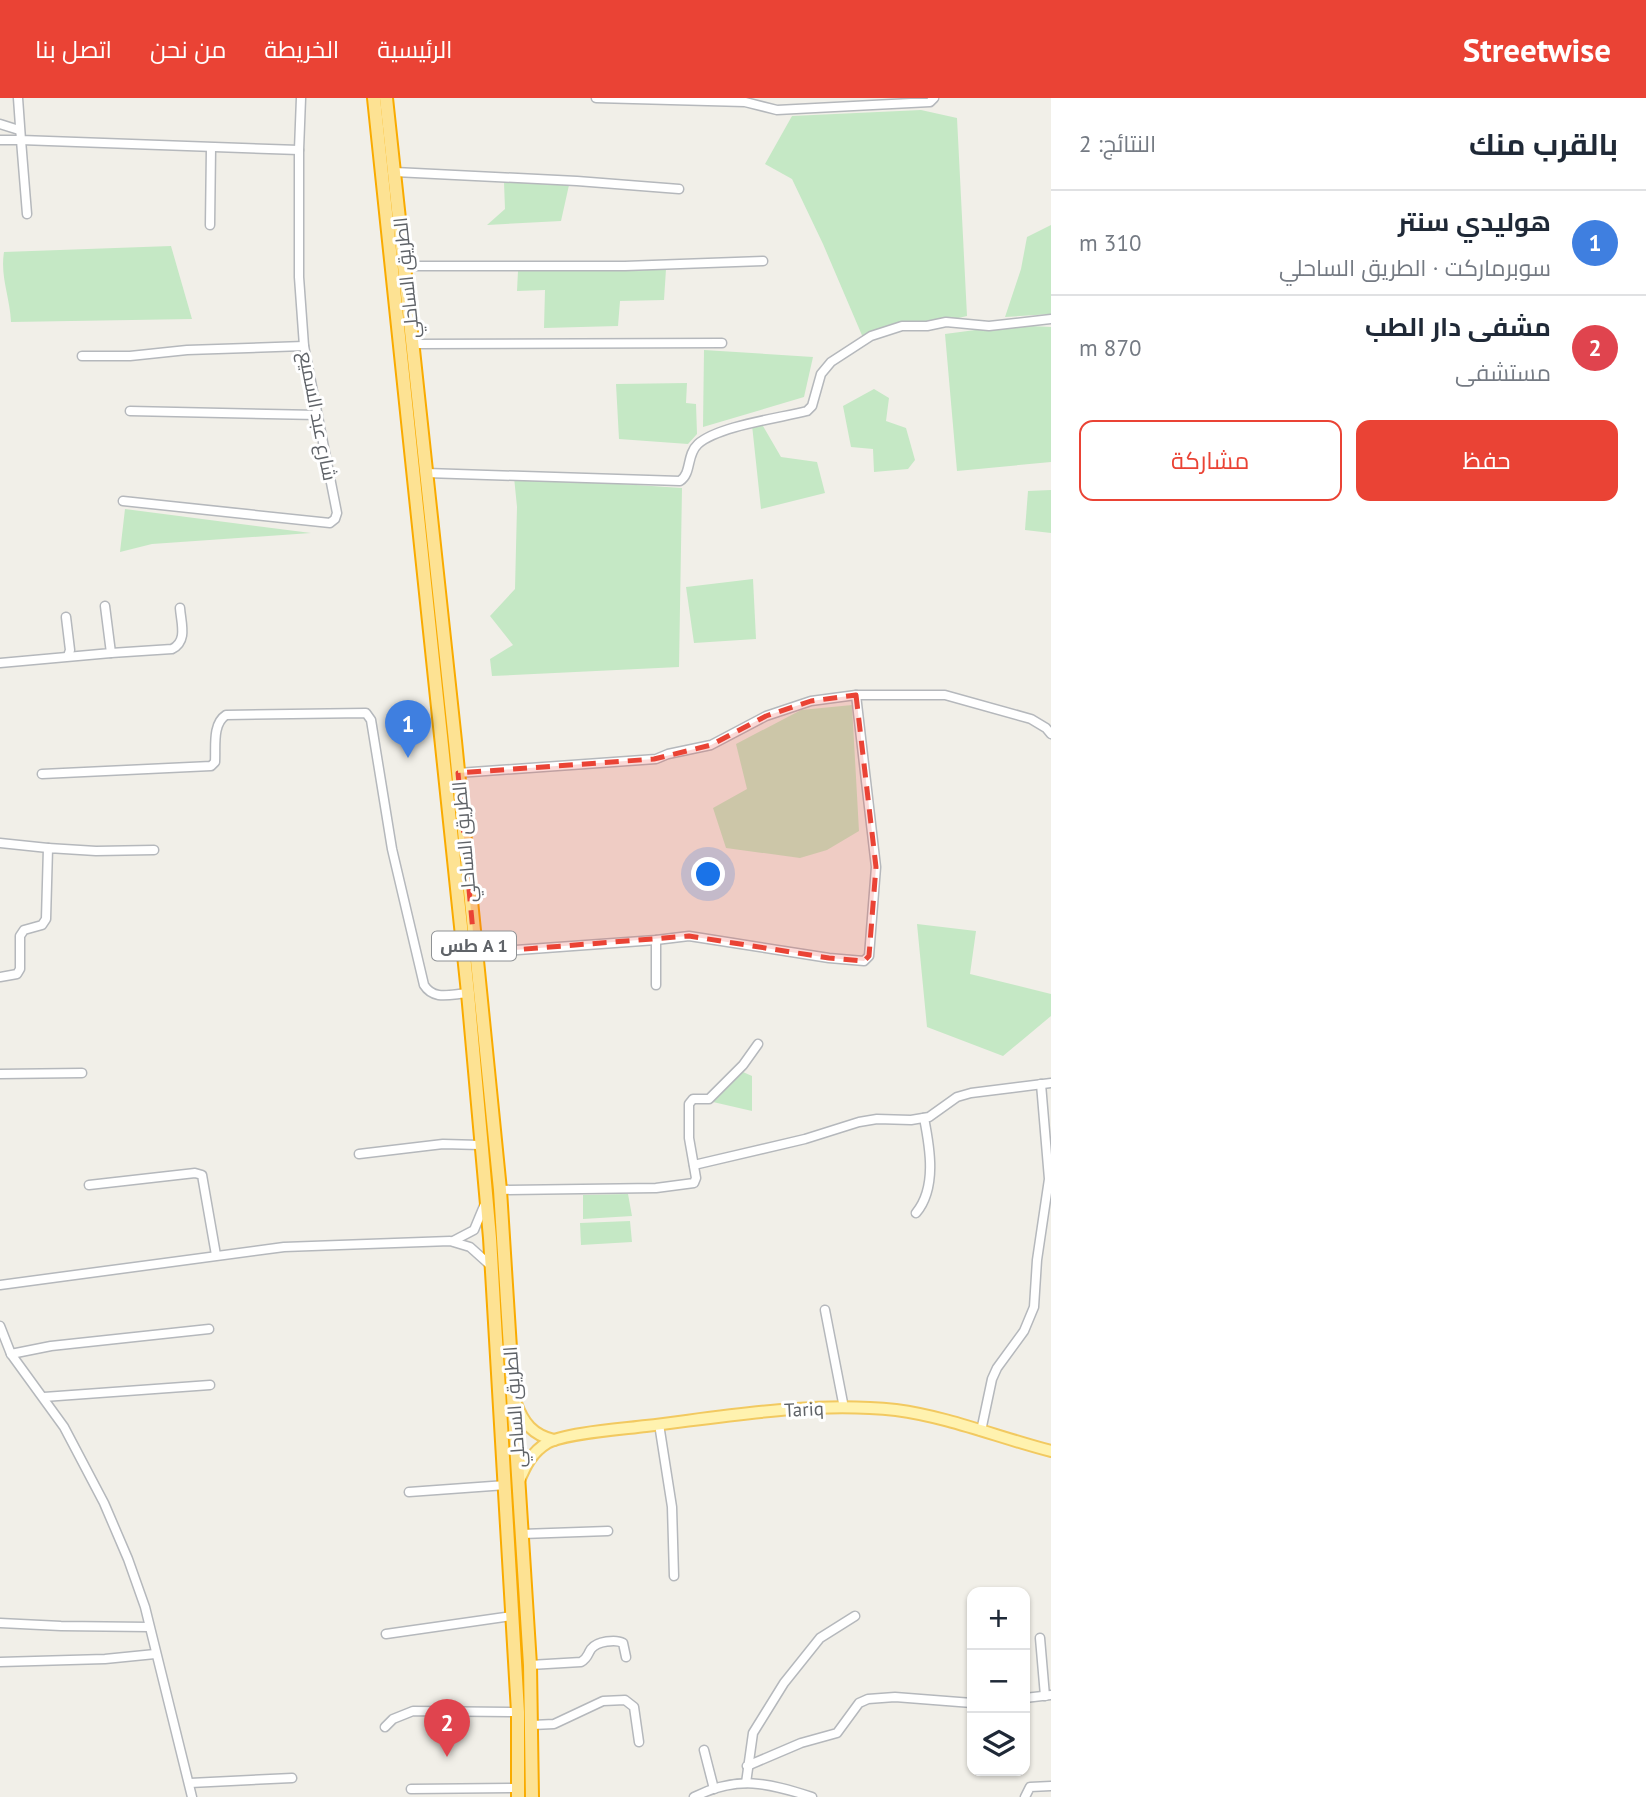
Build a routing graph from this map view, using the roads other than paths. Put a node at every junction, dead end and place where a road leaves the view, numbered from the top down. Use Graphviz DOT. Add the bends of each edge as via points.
graph roads {
  1 [pos="18,98"];
  2 [pos="301,98"];
  3 [pos="374,98"];
  4 [pos="386,98"];
  5 [pos="596,98"];
  6 [pos="934,98"];
  7 [pos="0,124"];
  8 [pos="19,130"];
  9 [pos="0,140"];
  10 [pos="21,140"];
  11 [pos="211,149"];
  12 [pos="299,150"];
  13 [pos="395,172"];
  14 [pos="679,189"];
  15 [pos="27,214"];
  16 [pos="210,225"];
  17 [pos="763,261"];
  18 [pos="404,266"];
  19 [pos="1051,319"];
  20 [pos="722,343"];
  21 [pos="413,344"];
  22 [pos="304,346"];
  23 [pos="82,356"];
  24 [pos="130,411"];
  25 [pos="318,415"];
  26 [pos="426,473"];
  27 [pos="123,501"];
  28 [pos="105,606"];
  29 [pos="180,608"];
  30 [pos="65,617"];
  31 [pos="111,653"];
  32 [pos="68,656"];
  33 [pos="0,663"];
  34 [pos="856,695"];
  35 [pos="1051,734"];
  36 [pos="458,773"];
  37 [pos="42,774"];
  38 [pos="0,843"];
  39 [pos="48,848"];
  40 [pos="155,850"];
  41 [pos="656,940"];
  42 [pos="475,953"];
  43 [pos="0,978"];
  44 [pos="656,985"];
  45 [pos="468,993"];
  46 [pos="758,1044"];
  47 [pos="82,1073"];
  48 [pos="0,1074"];
  49 [pos="1051,1083"];
  50 [pos="1041,1084"];
  51 [pos="924,1118"];
  52 [pos="480,1145"];
  53 [pos="359,1154"];
  54 [pos="694,1165"];
  55 [pos="89,1185"];
  56 [pos="500,1191"];
  57 [pos="486,1203"];
  58 [pos="916,1213"];
  59 [pos="450,1241"];
  60 [pos="216,1255"];
  61 [pos="492,1269"];
  62 [pos="0,1285"];
  63 [pos="825,1310"];
  64 [pos="0,1326"];
  65 [pos="209,1329"];
  66 [pos="12,1354"];
  67 [pos="210,1385"];
  68 [pos="44,1397"];
  69 [pos="514,1399"];
  70 [pos="844,1408"];
  71 [pos="659,1424"];
  72 [pos="981,1431"];
  73 [pos="554,1440"];
  74 [pos="1051,1451"];
  75 [pos="512,1484"];
  76 [pos="409,1492"];
  77 [pos="608,1531"];
  78 [pos="522,1534"];
  79 [pos="674,1576"];
  80 [pos="512,1616"];
  81 [pos="855,1616"];
  82 [pos="0,1623"];
  83 [pos="149,1627"];
  84 [pos="386,1634"];
  85 [pos="1040,1638"];
  86 [pos="155,1654"];
  87 [pos="626,1657"];
  88 [pos="0,1662"];
  89 [pos="530,1665"];
  90 [pos="1048,1695"];
  91 [pos="1030,1697"];
  92 [pos="967,1703"];
  93 [pos="518,1712"];
  94 [pos="532,1725"];
  95 [pos="385,1727"];
  96 [pos="639,1742"];
  97 [pos="704,1751"];
  98 [pos="747,1766"];
  99 [pos="292,1778"];
  100 [pos="190,1783"];
  101 [pos="746,1783"];
  102 [pos="1051,1786"];
  103 [pos="411,1789"];
  104 [pos="714,1789"];
  105 [pos="518,1792"];
  106 [pos="192,1797"];
  107 [pos="533,1797"];
  108 [pos="694,1797"];
  109 [pos="812,1797"];
  110 [pos="1025,1797"];
  1 -- 8 [label="street"];
  2 -- 12 [label="street, شارع عبد السميع"];
  3 -- 45 [label="highway, الطريق الساحلي / طس A 1"];
  4 -- 13 [label="highway, الطريق الساحلي / طس A 1"];
  5 -- 6 [label="street" via="745,102 777,110 930,102"];
  7 -- 8 [label="street"];
  8 -- 10 [label="street"];
  9 -- 10 [label="street"];
  10 -- 11 [label="street"];
  10 -- 15 [label="street"];
  11 -- 12 [label="street"];
  11 -- 16 [label="street"];
  12 -- 22 [label="street, شارع عبد السميع"];
  13 -- 14 [label="street"];
  13 -- 18 [label="highway, الطريق الساحلي / طس A 1"];
  17 -- 18 [label="street"];
  18 -- 21 [label="highway, الطريق الساحلي / طس A 1"];
  19 -- 26 [label="street" via="989,326 946,322 902,326 871,336 831,362 821,374 807,411 710,436 691,452 687,475 680,481"];
  20 -- 21 [label="street"];
  21 -- 26 [label="highway, الطريق الساحلي / طس A 1"];
  22 -- 23 [label="street"];
  22 -- 25 [label="street, شارع عبد السميع"];
  24 -- 25 [label="street"];
  25 -- 27 [label="street, شارع عبد السميع" via="337,513 330,523"];
  26 -- 36 [label="highway, الطريق الساحلي / طس A 1"];
  28 -- 31 [label="street"];
  29 -- 31 [label="street" via="183,637 179,645"];
  30 -- 32 [label="street"];
  31 -- 32 [label="street"];
  32 -- 33 [label="street"];
  34 -- 35 [label="street" via="945,695 1031,719"];
  34 -- 36 [label="street" via="811,701 766,716 711,745 656,759"];
  34 -- 41 [label="street" via="876,867 867,959 829,958 706,937"];
  36 -- 42 [label="highway, الطريق الساحلي / طس A 1"];
  37 -- 45 [label="street" via="211,766 217,725 226,715 366,713 371,719 392,849 424,985 437,995"];
  38 -- 39 [label="street"];
  39 -- 40 [label="street"];
  39 -- 43 [label="street" via="46,919 20,936 17,974"];
  41 -- 42 [label="street"];
  41 -- 44 [label="street"];
  42 -- 56 [label="highway, الطريق الساحلي / طس A 1"];
  45 -- 52 [label="highway, الطريق الساحلي / طس A 1"];
  46 -- 54 [label="street" via="709,1099 690,1100"];
  47 -- 48 [label="street"];
  49 -- 50 [label="street"];
  50 -- 51 [label="street" via="957,1097"];
  50 -- 72 [label="street" via="1049,1179 1034,1307 992,1379"];
  51 -- 54 [label="street" via="859,1122"];
  51 -- 58 [label="street" via="929,1177 925,1201"];
  52 -- 53 [label="street" via="443,1144"];
  52 -- 57 [label="highway, الطريق الساحلي / طس A 1"];
  54 -- 56 [label="street" via="695,1181 690,1184"];
  55 -- 60 [label="street" via="202,1175"];
  56 -- 69 [label="highway, الطريق الساحلي / طس A 1"];
  57 -- 59 [label="street" via="474,1230"];
  57 -- 61 [label="highway, الطريق الساحلي / طس A 1"];
  59 -- 60 [label="street" via="284,1247"];
  59 -- 61 [label="street" via="474,1249"];
  60 -- 62 [label="street"];
  61 -- 75 [label="highway, الطريق الساحلي / طس A 1"];
  63 -- 70 [label="street"];
  64 -- 66 [label="street"];
  65 -- 66 [label="street"];
  66 -- 68 [label="street"];
  67 -- 68 [label="street"];
  68 -- 83 [label="street" via="115,1526"];
  69 -- 73 [label="main road" via="531,1429"];
  69 -- 75 [label="highway, الطريق الساحلي / طس A 1"];
  70 -- 71 [label="main road, Tariq"];
  70 -- 72 [label="main road, Tariq" via="915,1413"];
  71 -- 73 [label="main road, Tariq"];
  71 -- 79 [label="street" via="672,1507"];
  72 -- 74 [label="main road, Tariq"];
  73 -- 75 [label="main road" via="532,1456"];
  75 -- 76 [label="street"];
  75 -- 78 [label="highway, الطريق الساحلي / طس A 1"];
  75 -- 80 [label="highway, الطريق الساحلي / طس A 1"];
  77 -- 78 [label="street"];
  78 -- 89 [label="highway, الطريق الساحلي / طس A 1"];
  80 -- 84 [label="street"];
  80 -- 93 [label="highway, الطريق الساحلي / طس A 1"];
  81 -- 98 [label="street" via="820,1638 784,1683 753,1733"];
  82 -- 83 [label="street"];
  83 -- 86 [label="street"];
  85 -- 90 [label="street"];
  86 -- 88 [label="street"];
  86 -- 100 [label="street"];
  87 -- 89 [label="street" via="618,1640 596,1644 581,1662"];
  89 -- 94 [label="highway, الطريق الساحلي / طس A 1"];
  90 -- 91 [label="street"];
  92 -- 98 [label="street" via="868,1699 859,1703 837,1733"];
  93 -- 95 [label="street" via="413,1711"];
  93 -- 105 [label="highway, الطريق الساحلي / طس A 1"];
  94 -- 96 [label="street" via="554,1724 603,1701 625,1700 634,1707"];
  94 -- 107 [label="highway, الطريق الساحلي / طس A 1"];
  97 -- 104 [label="street"];
  98 -- 101 [label="street"];
  99 -- 100 [label="street"];
  100 -- 106 [label="street"];
  101 -- 104 [label="street"];
  101 -- 109 [label="street" via="778,1786"];
  102 -- 110 [label="street" via="1030,1787"];
  103 -- 105 [label="street"];
  104 -- 108 [label="street"];
}
